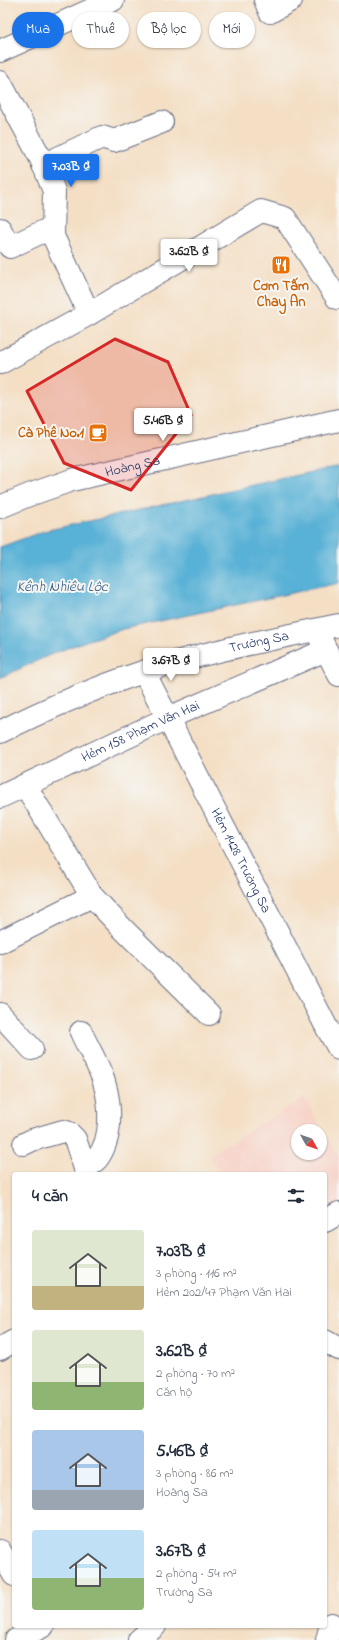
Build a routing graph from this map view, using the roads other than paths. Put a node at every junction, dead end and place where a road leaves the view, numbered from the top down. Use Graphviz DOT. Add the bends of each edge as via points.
graph roads {
  1 [pos="113,0"];
  2 [pos="265,0"];
  3 [pos="291,0"];
  4 [pos="0,51"];
  5 [pos="0,82"];
  6 [pos="162,122"];
  7 [pos="43,165"];
  8 [pos="0,229"];
  9 [pos="53,236"];
  10 [pos="339,298"];
  11 [pos="89,314"];
  12 [pos="0,363"];
  13 [pos="339,420"];
  14 [pos="0,507"];
  15 [pos="339,625"];
  16 [pos="316,630"];
  17 [pos="326,650"];
  18 [pos="144,672"];
  19 [pos="339,675"];
  20 [pos="168,718"];
  21 [pos="0,732"];
  22 [pos="25,785"];
  23 [pos="0,797"];
  24 [pos="92,896"];
  25 [pos="0,942"];
  26 [pos="0,1014"];
  27 [pos="209,1014"];
  28 [pos="80,1032"];
  29 [pos="339,1048"];
  30 [pos="32,1049"];
  31 [pos="24,1144"];
  32 [pos="86,1171"];
  33 [pos="339,1213"];
  34 [pos="327,1220"];
  35 [pos="12,1342"];
  36 [pos="327,1342"];
  37 [pos="0,1349"];
  38 [pos="339,1349"];
  39 [pos="0,1551"];
  40 [pos="12,1572"];
  41 [pos="39,1628"];
  42 [pos="44,1628"];
  43 [pos="153,1628"];
  44 [pos="16,1640"];
  45 [pos="51,1640"];
  46 [pos="139,1640"];
  1 -- 4 [label="street"];
  2 -- 3 [label="street" via="270,12"];
  5 -- 7 [label="street"];
  6 -- 7 [label="street" via="114,141 102,137"];
  7 -- 9 [label="street" via="54,191"];
  8 -- 9 [label="street" via="10,247 44,231"];
  9 -- 11 [label="street"];
  10 -- 11 [label="street" via="285,218 261,212"];
  11 -- 12 [label="street"];
  13 -- 14 [label="street, Hoàng Sa" via="72,480"];
  15 -- 16 [label="street, Trường Sa"];
  16 -- 17 [label="street"];
  16 -- 18 [label="street, Trường Sa" via="229,648"];
  17 -- 19 [label="street"];
  17 -- 20 [label="street, Hẻm 158 Phạm Văn Hai"];
  18 -- 20 [label="street, Hẻm 1428 Trường Sa"];
  18 -- 21 [label="street, Trường Sa" via="73,698"];
  20 -- 22 [label="street, Hẻm 158 Phạm Văn Hai"];
  20 -- 29 [label="street, Hẻm 1428 Trường Sa"];
  22 -- 23 [label="street, Hẻm 158 Phạm Văn Hai"];
  22 -- 24 [label="street"];
  24 -- 25 [label="street"];
  24 -- 27 [label="street"];
  26 -- 30 [label="street"];
  28 -- 32 [label="street" via="103,1080 109,1122 105,1145"];
  31 -- 32 [label="street" via="63,1131 69,1133 75,1139"];
  33 -- 34 [label="street"];
  35 -- 37 [label="street"];
  36 -- 38 [label="street"];
  39 -- 40 [label="street"];
  41 -- 44 [label="street"];
  42 -- 45 [label="street"];
  43 -- 46 [label="street"];
}
